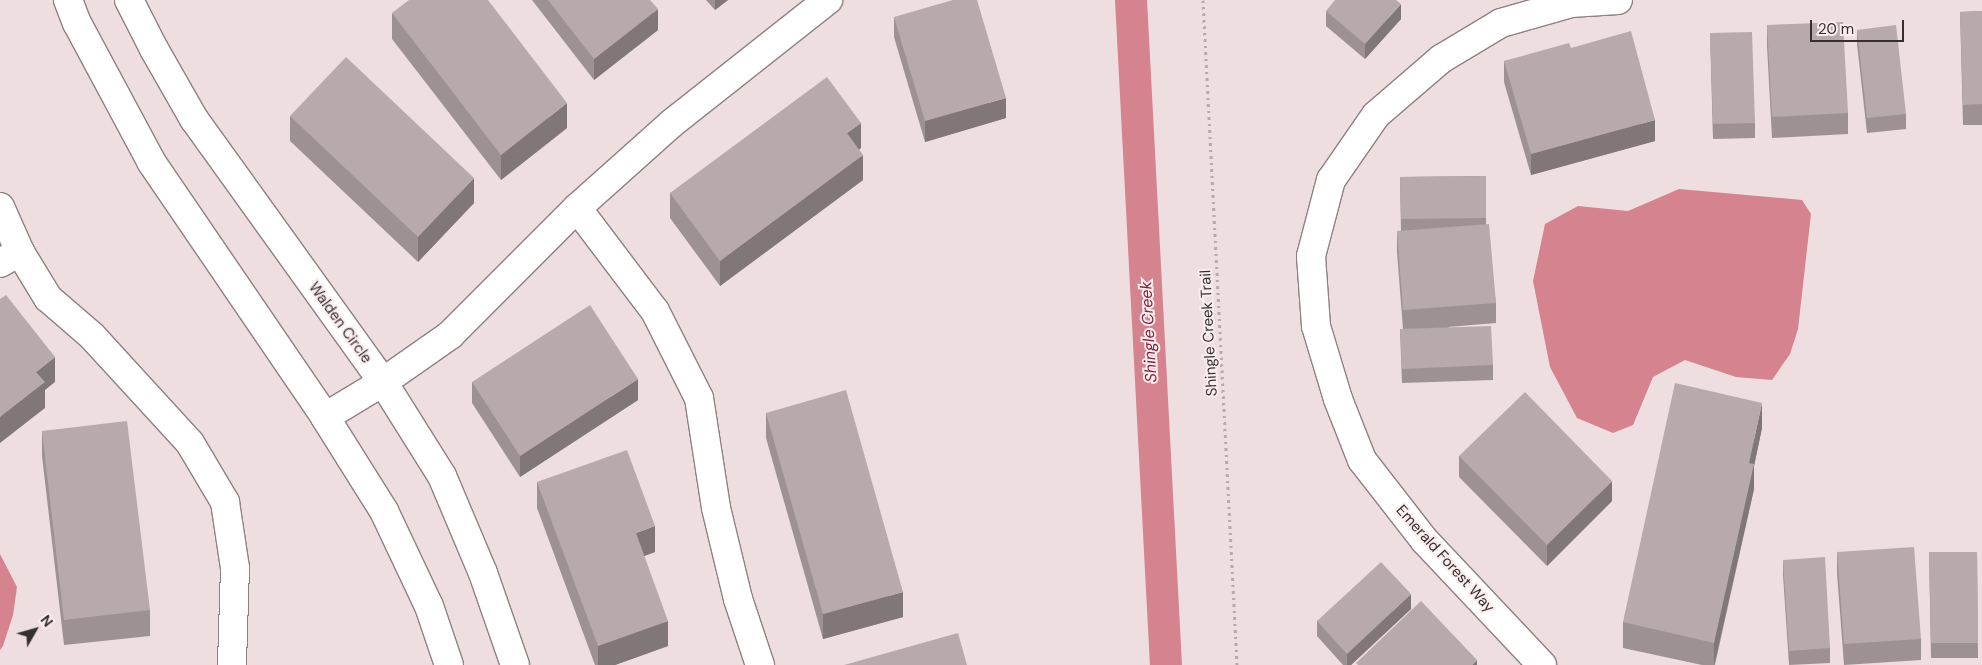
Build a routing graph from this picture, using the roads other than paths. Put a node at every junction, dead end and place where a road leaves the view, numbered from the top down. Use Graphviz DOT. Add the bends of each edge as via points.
graph roads {
  1 [pos="68,0"];
  2 [pos="129,0"];
  3 [pos="828,0"];
  4 [pos="1618,0"];
  5 [pos="0,207"];
  6 [pos="577,208"];
  7 [pos="10,258"];
  8 [pos="383,382"];
  9 [pos="326,417"];
  10 [pos="232,665"];
  11 [pos="449,665"];
  12 [pos="516,665"];
  13 [pos="760,665"];
  14 [pos="1542,665"];
  1 -- 9 [label="street" via="77,23 152,163"];
  2 -- 8 [label="street, Walden Circle" via="194,119"];
  3 -- 6 [label="street" via="672,123"];
  4 -- 14 [label="street, Emerald Forest Way" via="1571,3 1501,22 1441,59 1376,115 1331,180 1311,256 1316,326 1338,399 1362,460 1425,541"];
  5 -- 7 [label="street"];
  6 -- 8 [label="street" via="450,334"];
  6 -- 13 [label="street" via="656,311 699,398 716,508 738,599"];
  7 -- 10 [label="street" via="48,298 92,336 190,443 225,502 235,568"];
  8 -- 9 [label="street"];
  8 -- 12 [label="street, Walden Circle" via="442,476 483,573"];
  9 -- 11 [label="street" via="384,511 428,606"];
}
